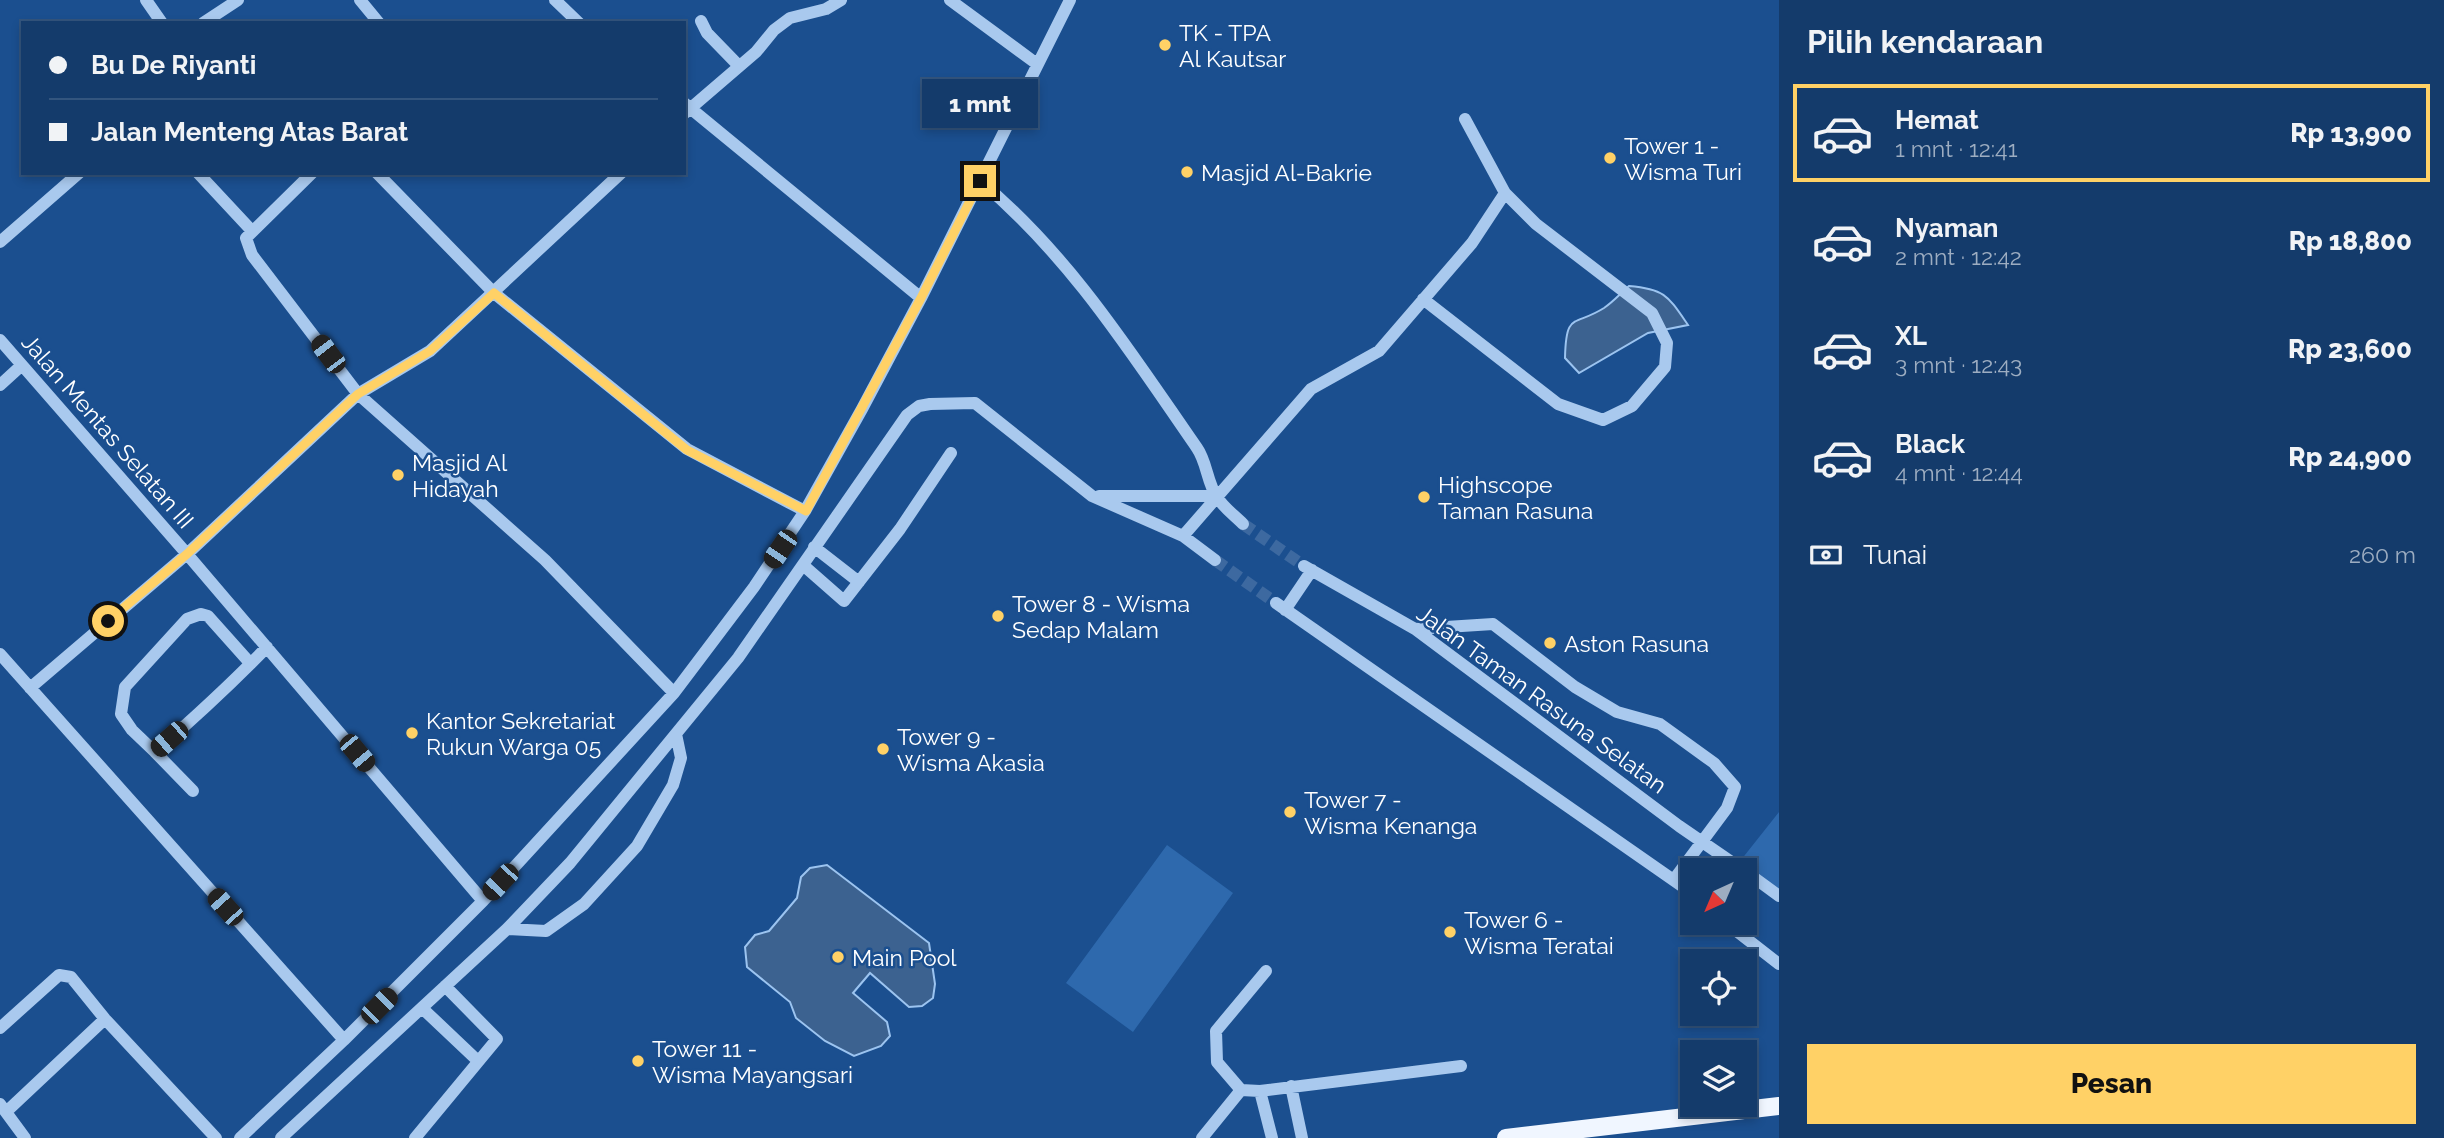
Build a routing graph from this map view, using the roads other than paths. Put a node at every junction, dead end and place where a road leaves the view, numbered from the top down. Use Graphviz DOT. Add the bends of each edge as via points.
graph roads {
  1 [pos="146,0"];
  2 [pos="238,0"];
  3 [pos="360,0"];
  4 [pos="555,0"];
  5 [pos="841,0"];
  6 [pos="950,0"];
  7 [pos="1070,0"];
  8 [pos="161,21"];
  9 [pos="206,21"];
  10 [pos="377,21"];
  11 [pos="577,21"];
  12 [pos="701,21"];
  13 [pos="1037,64"];
  14 [pos="739,66"];
  15 [pos="686,108"];
  16 [pos="1465,119"];
  17 [pos="77,175"];
  18 [pos="200,175"];
  19 [pos="310,175"];
  20 [pos="379,175"];
  21 [pos="619,175"];
  22 [pos="980,181"];
  23 [pos="1505,193"];
  24 [pos="252,231"];
  25 [pos="0,243"];
  26 [pos="494,293"];
  27 [pos="921,298"];
  28 [pos="1423,299"];
  29 [pos="0,340"];
  30 [pos="22,365"];
  31 [pos="0,385"];
  32 [pos="358,394"];
  33 [pos="951,453"];
  34 [pos="1092,496"];
  35 [pos="1216,496"];
  36 [pos="806,511"];
  37 [pos="1243,524"];
  38 [pos="1183,537"];
  39 [pos="814,547"];
  40 [pos="187,554"];
  41 [pos="1215,560"];
  42 [pos="803,565"];
  43 [pos="859,582"];
  44 [pos="1415,629"];
  45 [pos="267,647"];
  46 [pos="0,654"];
  47 [pos="250,663"];
  48 [pos="30,688"];
  49 [pos="674,693"];
  50 [pos="676,734"];
  51 [pos="155,751"];
  52 [pos="193,791"];
  53 [pos="1704,842"];
  54 [pos="1727,858"];
  55 [pos="1675,878"];
  56 [pos="1757,880"];
  57 [pos="1680,882"];
  58 [pos="1779,896"];
  59 [pos="483,901"];
  60 [pos="506,929"];
  61 [pos="1742,935"];
  62 [pos="1779,964"];
  63 [pos="1266,971"];
  64 [pos="445,986"];
  65 [pos="422,1008"];
  66 [pos="105,1019"];
  67 [pos="0,1028"];
  68 [pos="344,1040"];
  69 [pos="478,1061"];
  70 [pos="1461,1066"];
  71 [pos="1291,1086"];
  72 [pos="1241,1090"];
  73 [pos="1260,1091"];
  74 [pos="1779,1106"];
  75 [pos="3,1108"];
  76 [pos="25,1138"];
  77 [pos="216,1138"];
  78 [pos="240,1138"];
  79 [pos="281,1138"];
  80 [pos="415,1138"];
  81 [pos="1202,1138"];
  82 [pos="1272,1138"];
  83 [pos="1302,1138"];
  84 [pos="1506,1138"];
  1 -- 8 [label="street"];
  2 -- 9 [label="street"];
  3 -- 10 [label="street"];
  4 -- 11 [label="street"];
  5 -- 14 [label="street" via="790,18"];
  6 -- 13 [label="street"];
  7 -- 13 [label="street"];
  12 -- 14 [label="street"];
  13 -- 22 [label="street"];
  14 -- 15 [label="street"];
  15 -- 27 [label="street"];
  16 -- 23 [label="street"];
  17 -- 25 [label="street"];
  18 -- 24 [label="street"];
  19 -- 24 [label="street"];
  20 -- 26 [label="street"];
  21 -- 26 [label="street"];
  22 -- 27 [label="street"];
  22 -- 35 [label="street" via="1023,217 1147,372 1200,452"];
  23 -- 28 [label="street" via="1472,243"];
  23 -- 28 [label="street" via="1536,224 1651,313 1667,344 1665,367 1632,406 1603,420 1558,404"];
  24 -- 32 [label="street" via="246,238 252,255"];
  26 -- 32 [label="street" via="430,351"];
  26 -- 36 [label="street" via="687,450"];
  27 -- 36 [label="street"];
  28 -- 35 [label="street" via="1378,351 1311,389"];
  29 -- 30 [label="street, Jalan Mentas Selatan III"];
  30 -- 31 [label="street"];
  30 -- 40 [label="street, Jalan Mentas Selatan III"];
  32 -- 40 [label="street"];
  32 -- 49 [label="street" via="545,561"];
  33 -- 43 [label="street"];
  34 -- 35 [label="street"];
  34 -- 38 [label="street"];
  34 -- 39 [label="street" via="975,403 919,406 907,415"];
  35 -- 37 [label="street"];
  35 -- 38 [label="street"];
  36 -- 49 [label="street"];
  38 -- 41 [label="street"];
  39 -- 42 [label="street"];
  39 -- 43 [label="street"];
  40 -- 45 [label="street, Jalan Mentas Selatan III"];
  40 -- 48 [label="street"];
  42 -- 43 [label="street" via="844,601"];
  42 -- 50 [label="street" via="738,658"];
  44 -- 53 [label="street, Jalan Taman Rasuna Selatan"];
  44 -- 53 [label="street" via="1493,624 1575,687 1617,712 1660,723 1714,763 1735,786 1727,808"];
  44 -- 55 [label="street, Jalan Taman Rasuna Selatan" via="1308,568 1280,607"];
  45 -- 47 [label="street"];
  45 -- 59 [label="street, Jalan Mentas Selatan III"];
  46 -- 48 [label="street"];
  47 -- 51 [label="street"];
  47 -- 51 [label="street" via="208,616 187,619 122,694 121,714"];
  48 -- 68 [label="street"];
  49 -- 59 [label="street"];
  50 -- 60 [label="street" via="570,863"];
  50 -- 60 [label="street" via="681,758 673,785 638,846 584,904 546,931"];
  51 -- 52 [label="street"];
  53 -- 54 [label="street, Jalan Taman Rasuna Selatan"];
  53 -- 55 [label="street"];
  55 -- 57 [label="street, Jalan Taman Rasuna Selatan"];
  56 -- 58 [label="street, Jalan Taman Rasuna Selatan"];
  59 -- 68 [label="street"];
  60 -- 64 [label="street"];
  61 -- 62 [label="street"];
  63 -- 72 [label="street" via="1216,1031 1217,1062"];
  64 -- 65 [label="street"];
  64 -- 69 [label="street" via="497,1039"];
  65 -- 69 [label="street"];
  65 -- 79 [label="street"];
  66 -- 67 [label="street" via="65,974"];
  66 -- 75 [label="street"];
  66 -- 77 [label="street"];
  68 -- 78 [label="street"];
  69 -- 80 [label="street"];
  70 -- 71 [label="street"];
  71 -- 73 [label="street"];
  71 -- 83 [label="street"];
  72 -- 73 [label="street"];
  72 -- 81 [label="street"];
  73 -- 82 [label="street"];
  74 -- 84 [label="main road"];
  75 -- 76 [label="street"];
}
